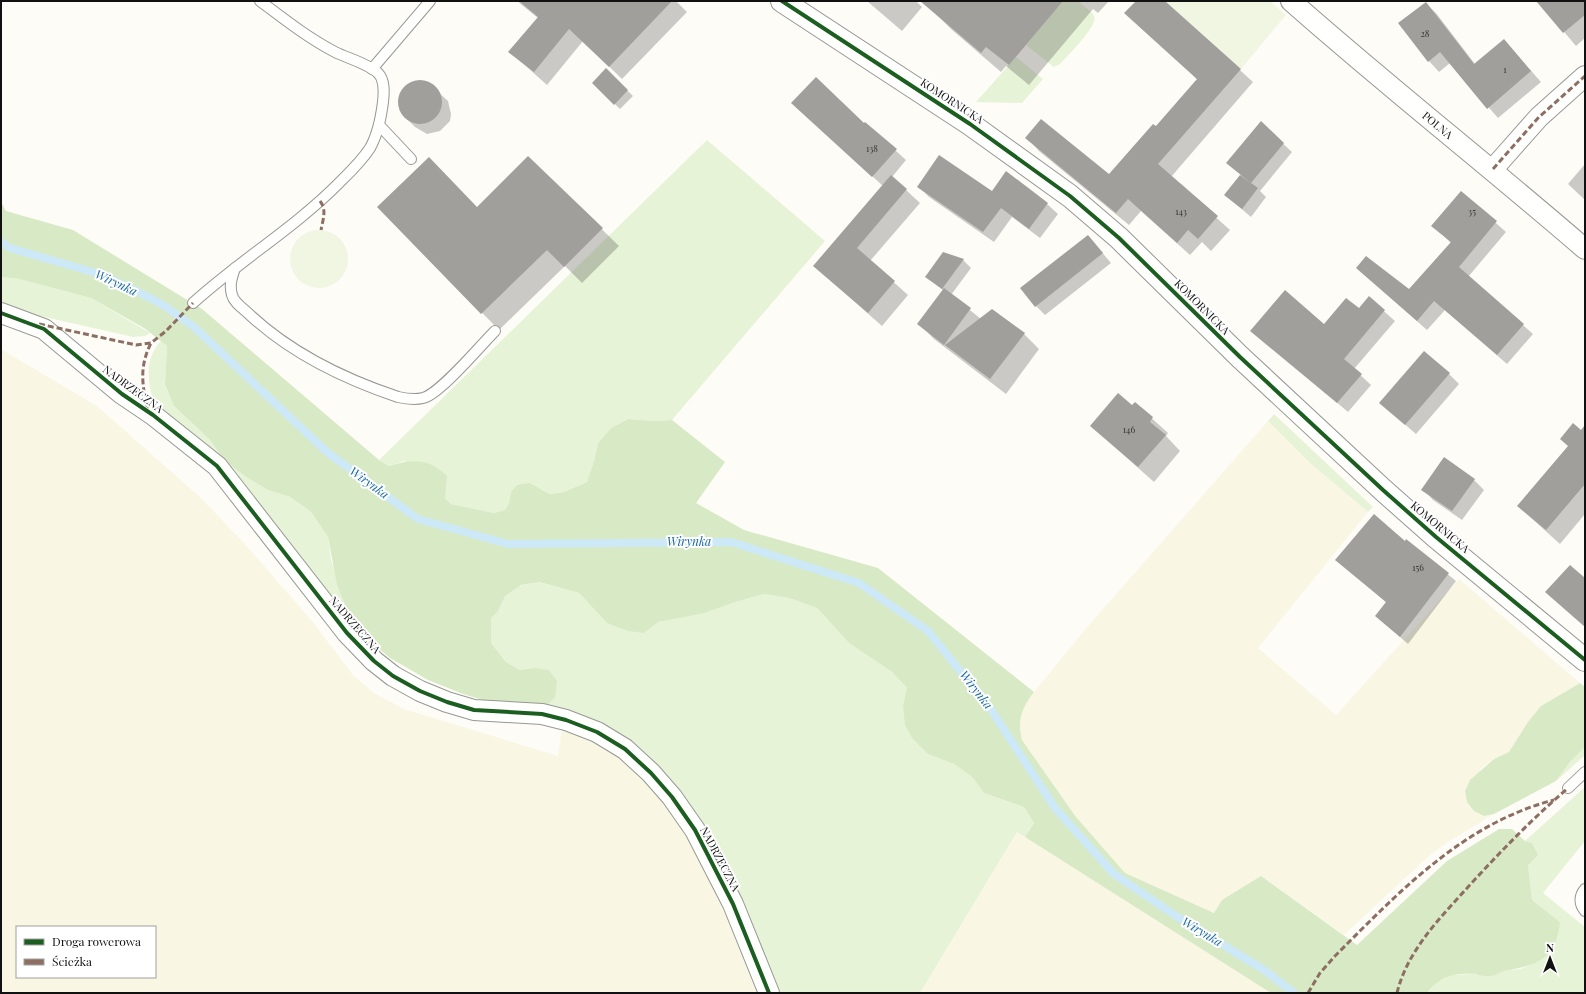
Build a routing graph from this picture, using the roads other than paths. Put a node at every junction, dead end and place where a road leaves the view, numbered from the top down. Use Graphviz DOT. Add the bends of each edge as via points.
graph roads {
  1 [pos="260,1"];
  2 [pos="430,1"];
  3 [pos="782,1"];
  4 [pos="1291,1"];
  5 [pos="372,69"];
  6 [pos="1585,76"];
  7 [pos="379,125"];
  8 [pos="411,159"];
  9 [pos="1493,169"];
  10 [pos="1585,249"];
  11 [pos="235,268"];
  12 [pos="193,303"];
  13 [pos="1,313"];
  14 [pos="494,331"];
  15 [pos="1585,660"];
  16 [pos="1585,772"];
  17 [pos="1568,788"];
  18 [pos="1585,889"];
  19 [pos="1585,911"];
  20 [pos="769,993"];
  1 -- 5 [label="lane" via="318,42"];
  2 -- 5 [label="lane"];
  3 -- 15 [label="street, KOMORNICKA" via="970,124 1070,196 1119,238 1240,357 1374,482 1436,537"];
  4 -- 9 [label="street, POLNA" via="1352,55"];
  5 -- 7 [label="lane" via="379,74 383,84"];
  6 -- 9 [label="street" via="1539,117"];
  7 -- 8 [label="lane"];
  7 -- 11 [label="lane" via="369,149 324,198"];
  9 -- 10 [label="street, POLNA"];
  11 -- 12 [label="lane"];
  11 -- 14 [label="lane" via="230,287 232,296 273,335 322,365 398,397 424,398 437,391"];
  13 -- 20 [label="street, NADRZECZNA" via="44,329 122,394 217,466 347,633 374,661 393,676 440,700 474,710 542,714 566,720 597,732 625,749 672,797 695,830 733,904"];
  16 -- 17 [label="lane"];
  18 -- 19 [label="lane" via="1580,899"];
}
